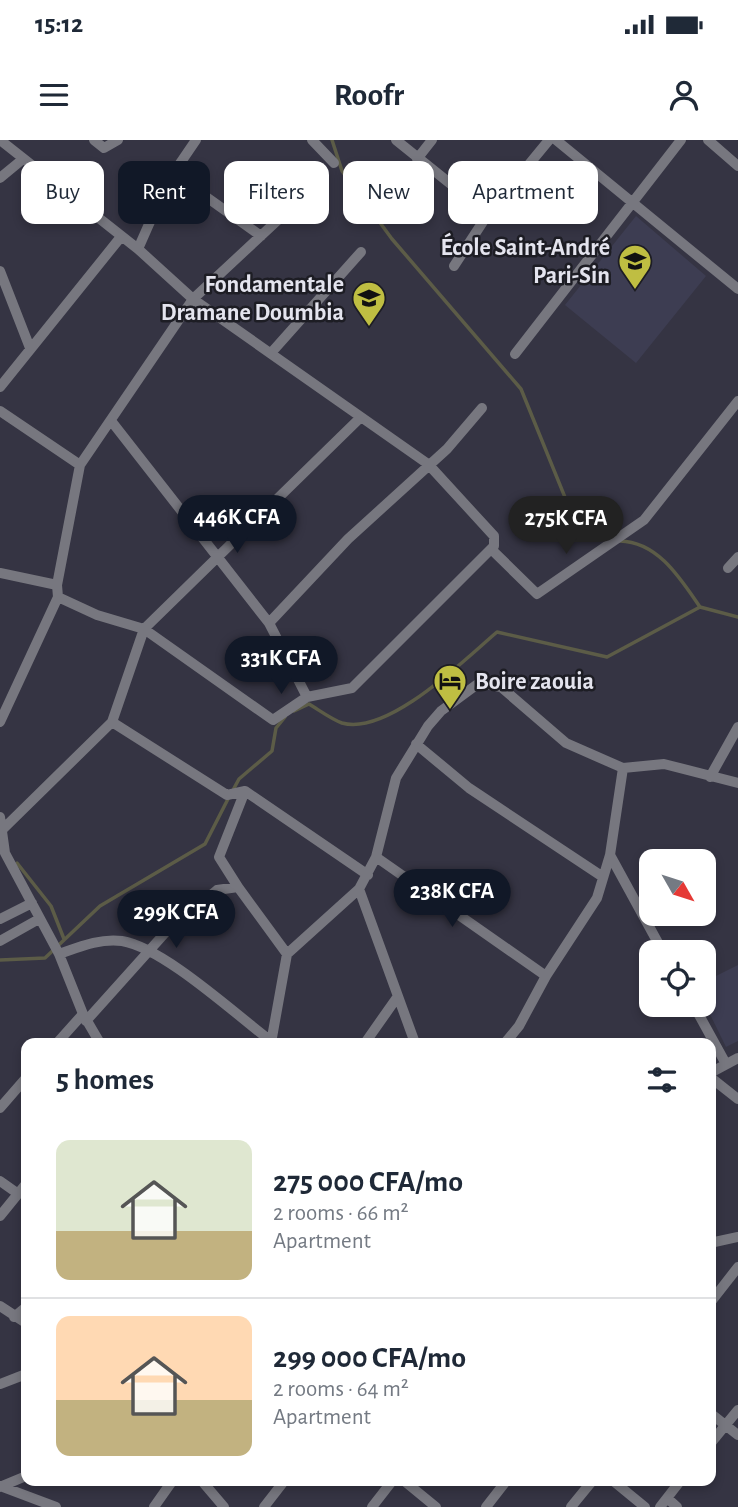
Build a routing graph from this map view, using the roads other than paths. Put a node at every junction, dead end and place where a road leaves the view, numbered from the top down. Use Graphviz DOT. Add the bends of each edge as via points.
graph roads {
  1 [pos="1,140"];
  2 [pos="94,140"];
  3 [pos="118,140"];
  4 [pos="196,140"];
  5 [pos="312,140"];
  6 [pos="396,140"];
  7 [pos="432,140"];
  8 [pos="549,140"];
  9 [pos="556,140"];
  10 [pos="681,140"];
  11 [pos="708,140"];
  12 [pos="23,159"];
  13 [pos="417,159"];
  14 [pos="182,161"];
  15 [pos="532,161"];
  16 [pos="334,163"];
  17 [pos="738,166"];
  18 [pos="0,178"];
  19 [pos="448,183"];
  20 [pos="210,200"];
  21 [pos="632,202"];
  22 [pos="150,224"];
  23 [pos="274,224"];
  24 [pos="481,224"];
  25 [pos="261,236"];
  26 [pos="120,238"];
  27 [pos="138,249"];
  28 [pos="361,252"];
  29 [pos="454,266"];
  30 [pos="0,271"];
  31 [pos="2,287"];
  32 [pos="738,289"];
  33 [pos="193,299"];
  34 [pos="30,348"];
  35 [pos="271,353"];
  36 [pos="515,354"];
  37 [pos="0,387"];
  38 [pos="738,401"];
  39 [pos="482,408"];
  40 [pos="0,411"];
  41 [pos="359,418"];
  42 [pos="111,422"];
  43 [pos="428,464"];
  44 [pos="80,465"];
  45 [pos="491,549"];
  46 [pos="219,556"];
  47 [pos="738,556"];
  48 [pos="728,568"];
  49 [pos="0,573"];
  50 [pos="57,591"];
  51 [pos="269,623"];
  52 [pos="144,629"];
  53 [pos="307,697"];
  54 [pos="3,703"];
  55 [pos="0,722"];
  56 [pos="112,722"];
  57 [pos="738,727"];
  58 [pos="416,744"];
  59 [pos="623,768"];
  60 [pos="710,777"];
  61 [pos="738,783"];
  62 [pos="245,791"];
  63 [pos="0,817"];
  64 [pos="3,829"];
  65 [pos="3,851"];
  66 [pos="610,855"];
  67 [pos="376,857"];
  68 [pos="368,874"];
  69 [pos="603,877"];
  70 [pos="238,887"];
  71 [pos="359,889"];
  72 [pos="32,903"];
  73 [pos="0,919"];
  74 [pos="39,919"];
  75 [pos="0,940"];
  76 [pos="656,940"];
  77 [pos="150,950"];
  78 [pos="59,954"];
  79 [pos="287,954"];
  80 [pos="546,976"];
  81 [pos="398,996"];
  82 [pos="700,1017"];
  83 [pos="85,1018"];
  84 [pos="63,1038"];
  85 [pos="97,1038"];
  86 [pos="266,1038"];
  87 [pos="272,1038"];
  88 [pos="369,1038"];
  89 [pos="413,1038"];
  90 [pos="509,1038"];
  91 [pos="712,1038"];
  92 [pos="716,1046"];
  93 [pos="738,1058"];
  94 [pos="726,1064"];
  95 [pos="716,1071"];
  96 [pos="716,1080"];
  97 [pos="21,1084"];
  98 [pos="738,1099"];
  99 [pos="0,1108"];
  100 [pos="0,1181"];
  101 [pos="21,1189"];
  102 [pos="17,1193"];
  103 [pos="0,1216"];
  104 [pos="738,1237"];
  105 [pos="716,1242"];
  106 [pos="738,1267"];
  107 [pos="716,1295"];
  108 [pos="0,1306"];
  109 [pos="21,1311"];
  110 [pos="14,1317"];
  111 [pos="21,1320"];
  112 [pos="21,1376"];
  113 [pos="0,1384"];
  114 [pos="738,1410"];
  115 [pos="716,1418"];
  116 [pos="726,1425"];
  117 [pos="738,1435"];
  118 [pos="716,1437"];
  119 [pos="21,1478"];
  120 [pos="0,1486"];
  121 [pos="169,1486"];
  122 [pos="206,1486"];
  123 [pos="280,1486"];
  124 [pos="388,1486"];
  125 [pos="410,1486"];
  126 [pos="502,1486"];
  127 [pos="588,1486"];
  128 [pos="619,1486"];
  129 [pos="676,1486"];
  130 [pos="667,1498"];
  131 [pos="56,1507"];
  132 [pos="154,1507"];
  133 [pos="224,1507"];
  134 [pos="264,1507"];
  135 [pos="372,1507"];
  136 [pos="436,1507"];
  137 [pos="486,1507"];
  138 [pos="571,1507"];
  139 [pos="645,1507"];
  140 [pos="660,1507"];
  141 [pos="677,1507"];
  1 -- 12 [label="street"];
  2 -- 3 [label="street" via="104,148"];
  4 -- 14 [label="street"];
  5 -- 16 [label="street"];
  6 -- 13 [label="street"];
  7 -- 13 [label="street"];
  8 -- 15 [label="street"];
  9 -- 21 [label="street"];
  10 -- 21 [label="street"];
  11 -- 17 [label="street"];
  12 -- 18 [label="street"];
  12 -- 26 [label="street"];
  13 -- 19 [label="street"];
  20 -- 25 [label="street"];
  21 -- 32 [label="street"];
  21 -- 36 [label="street"];
  22 -- 27 [label="street"];
  23 -- 25 [label="street"];
  24 -- 29 [label="street"];
  25 -- 33 [label="street"];
  26 -- 27 [label="street"];
  26 -- 34 [label="street"];
  27 -- 33 [label="street"];
  28 -- 35 [label="street"];
  30 -- 31 [label="street"];
  31 -- 34 [label="street"];
  33 -- 35 [label="street"];
  33 -- 42 [label="street"];
  34 -- 37 [label="street"];
  35 -- 41 [label="street"];
  38 -- 45 [label="street" via="644,520 537,594"];
  39 -- 43 [label="street"];
  40 -- 44 [label="street"];
  41 -- 43 [label="street"];
  41 -- 46 [label="street"];
  42 -- 44 [label="street"];
  42 -- 46 [label="street"];
  43 -- 45 [label="street" via="494,536"];
  43 -- 51 [label="street" via="348,539"];
  44 -- 50 [label="street"];
  45 -- 53 [label="street" via="352,688"];
  46 -- 51 [label="street"];
  46 -- 52 [label="street"];
  47 -- 48 [label="street"];
  49 -- 50 [label="street"];
  50 -- 52 [label="street" via="97,615"];
  50 -- 54 [label="street"];
  51 -- 53 [label="street"];
  52 -- 53 [label="street" via="273,720"];
  52 -- 56 [label="street"];
  54 -- 55 [label="street"];
  56 -- 62 [label="street" via="227,795"];
  56 -- 64 [label="street"];
  57 -- 60 [label="street"];
  58 -- 59 [label="street" via="441,711 479,683 491,682 566,743"];
  58 -- 67 [label="street" via="396,778"];
  58 -- 69 [label="street" via="469,788"];
  59 -- 60 [label="street" via="664,764"];
  59 -- 66 [label="street"];
  60 -- 61 [label="street"];
  62 -- 68 [label="street"];
  62 -- 70 [label="street" via="219,857"];
  63 -- 64 [label="street"];
  64 -- 65 [label="street"];
  65 -- 72 [label="street"];
  66 -- 69 [label="street"];
  66 -- 76 [label="street"];
  67 -- 68 [label="street"];
  67 -- 80 [label="street"];
  68 -- 71 [label="street"];
  69 -- 80 [label="street" via="597,898"];
  70 -- 77 [label="street" via="217,890"];
  70 -- 79 [label="street"];
  71 -- 79 [label="street"];
  71 -- 81 [label="street"];
  72 -- 73 [label="street"];
  72 -- 74 [label="street"];
  74 -- 75 [label="street"];
  74 -- 78 [label="street"];
  77 -- 78 [label="street" via="121,941 90,943"];
  77 -- 83 [label="street"];
  77 -- 86 [label="street"];
  78 -- 83 [label="street"];
  79 -- 87 [label="street"];
  80 -- 90 [label="street"];
  81 -- 88 [label="street"];
  81 -- 89 [label="street"];
  82 -- 91 [label="street"];
  83 -- 84 [label="street"];
  83 -- 85 [label="street"];
  92 -- 94 [label="street"];
  93 -- 94 [label="street"];
  94 -- 95 [label="street"];
  96 -- 98 [label="street"];
  97 -- 99 [label="street"];
  100 -- 102 [label="street"];
  101 -- 102 [label="street"];
  102 -- 103 [label="street"];
  104 -- 105 [label="street"];
  106 -- 107 [label="street"];
  108 -- 110 [label="street"];
  109 -- 110 [label="street"];
  110 -- 111 [label="street"];
  112 -- 113 [label="street"];
  114 -- 116 [label="street"];
  115 -- 116 [label="street"];
  116 -- 117 [label="street"];
  116 -- 118 [label="street"];
  119 -- 120 [label="street"];
  120 -- 131 [label="street"];
  121 -- 132 [label="street"];
  122 -- 133 [label="street"];
  123 -- 134 [label="street"];
  124 -- 135 [label="street"];
  125 -- 136 [label="street"];
  126 -- 137 [label="street"];
  127 -- 138 [label="street"];
  128 -- 139 [label="street"];
  129 -- 130 [label="street"];
  130 -- 140 [label="street"];
  130 -- 141 [label="street"];
}
